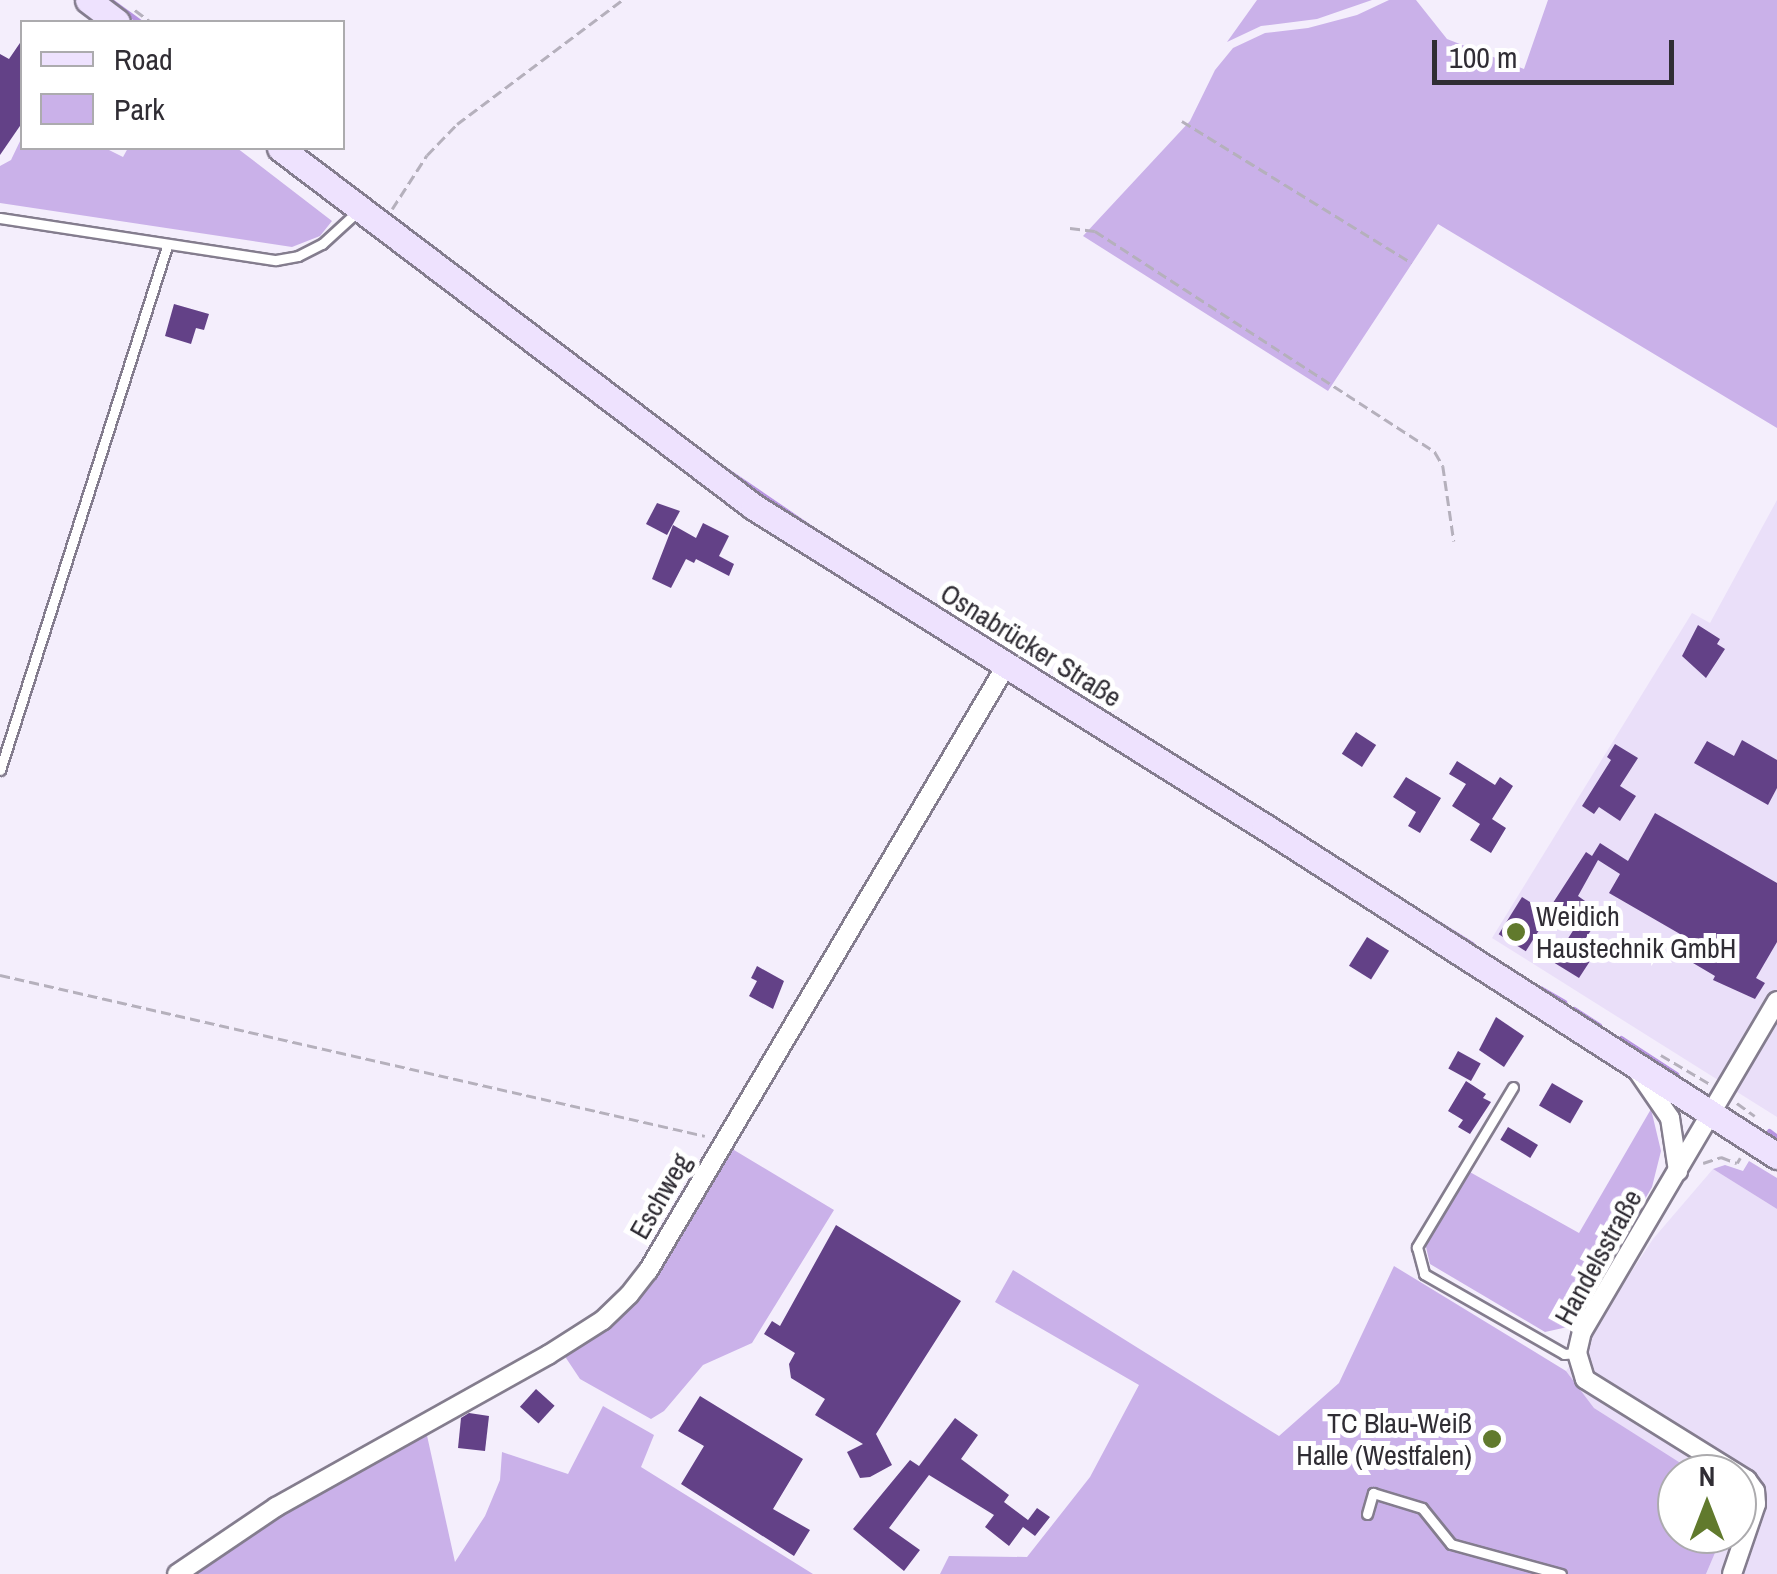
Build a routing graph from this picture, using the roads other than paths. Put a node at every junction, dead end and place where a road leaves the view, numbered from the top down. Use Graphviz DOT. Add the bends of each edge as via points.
graph roads {
  1 [pos="88,0"];
  2 [pos="114,20"];
  3 [pos="283,150"];
  4 [pos="360,209"];
  5 [pos="0,218"];
  6 [pos="167,246"];
  7 [pos="1006,666"];
  8 [pos="0,770"];
  9 [pos="1777,1001"];
  10 [pos="1632,1064"];
  11 [pos="1513,1086"];
  12 [pos="1711,1114"];
  13 [pos="1777,1156"];
  14 [pos="1678,1172"];
  15 [pos="1576,1353"];
  16 [pos="1368,1514"];
  17 [pos="178,1574"];
  18 [pos="1561,1574"];
  19 [pos="1732,1574"];
  1 -- 2 [label="main road"];
  3 -- 4 [label="main road, Osnabrücker Straße"];
  4 -- 6 [label="lane" via="298,256 276,260"];
  4 -- 7 [label="main road, Osnabrücker Straße" via="754,507"];
  5 -- 6 [label="lane"];
  6 -- 8 [label="lane"];
  7 -- 10 [label="main road, Osnabrücker Straße"];
  7 -- 17 [label="street, Eschweg" via="648,1270 602,1320 548,1355 276,1507"];
  9 -- 12 [label="street, Handelsstraße"];
  10 -- 12 [label="main road, Osnabrücker Straße"];
  10 -- 14 [label="street, Handelsstraße" via="1670,1118"];
  11 -- 15 [label="lane" via="1417,1248 1424,1274 1564,1354"];
  12 -- 13 [label="main road, Osnabrücker Straße"];
  12 -- 14 [label="street, Handelsstraße"];
  14 -- 15 [label="street, Handelsstraße" via="1582,1332"];
  15 -- 19 [label="street, Handelsstraße" via="1585,1379 1755,1491"];
  16 -- 18 [label="lane" via="1373,1493 1422,1508 1451,1544"];
}
